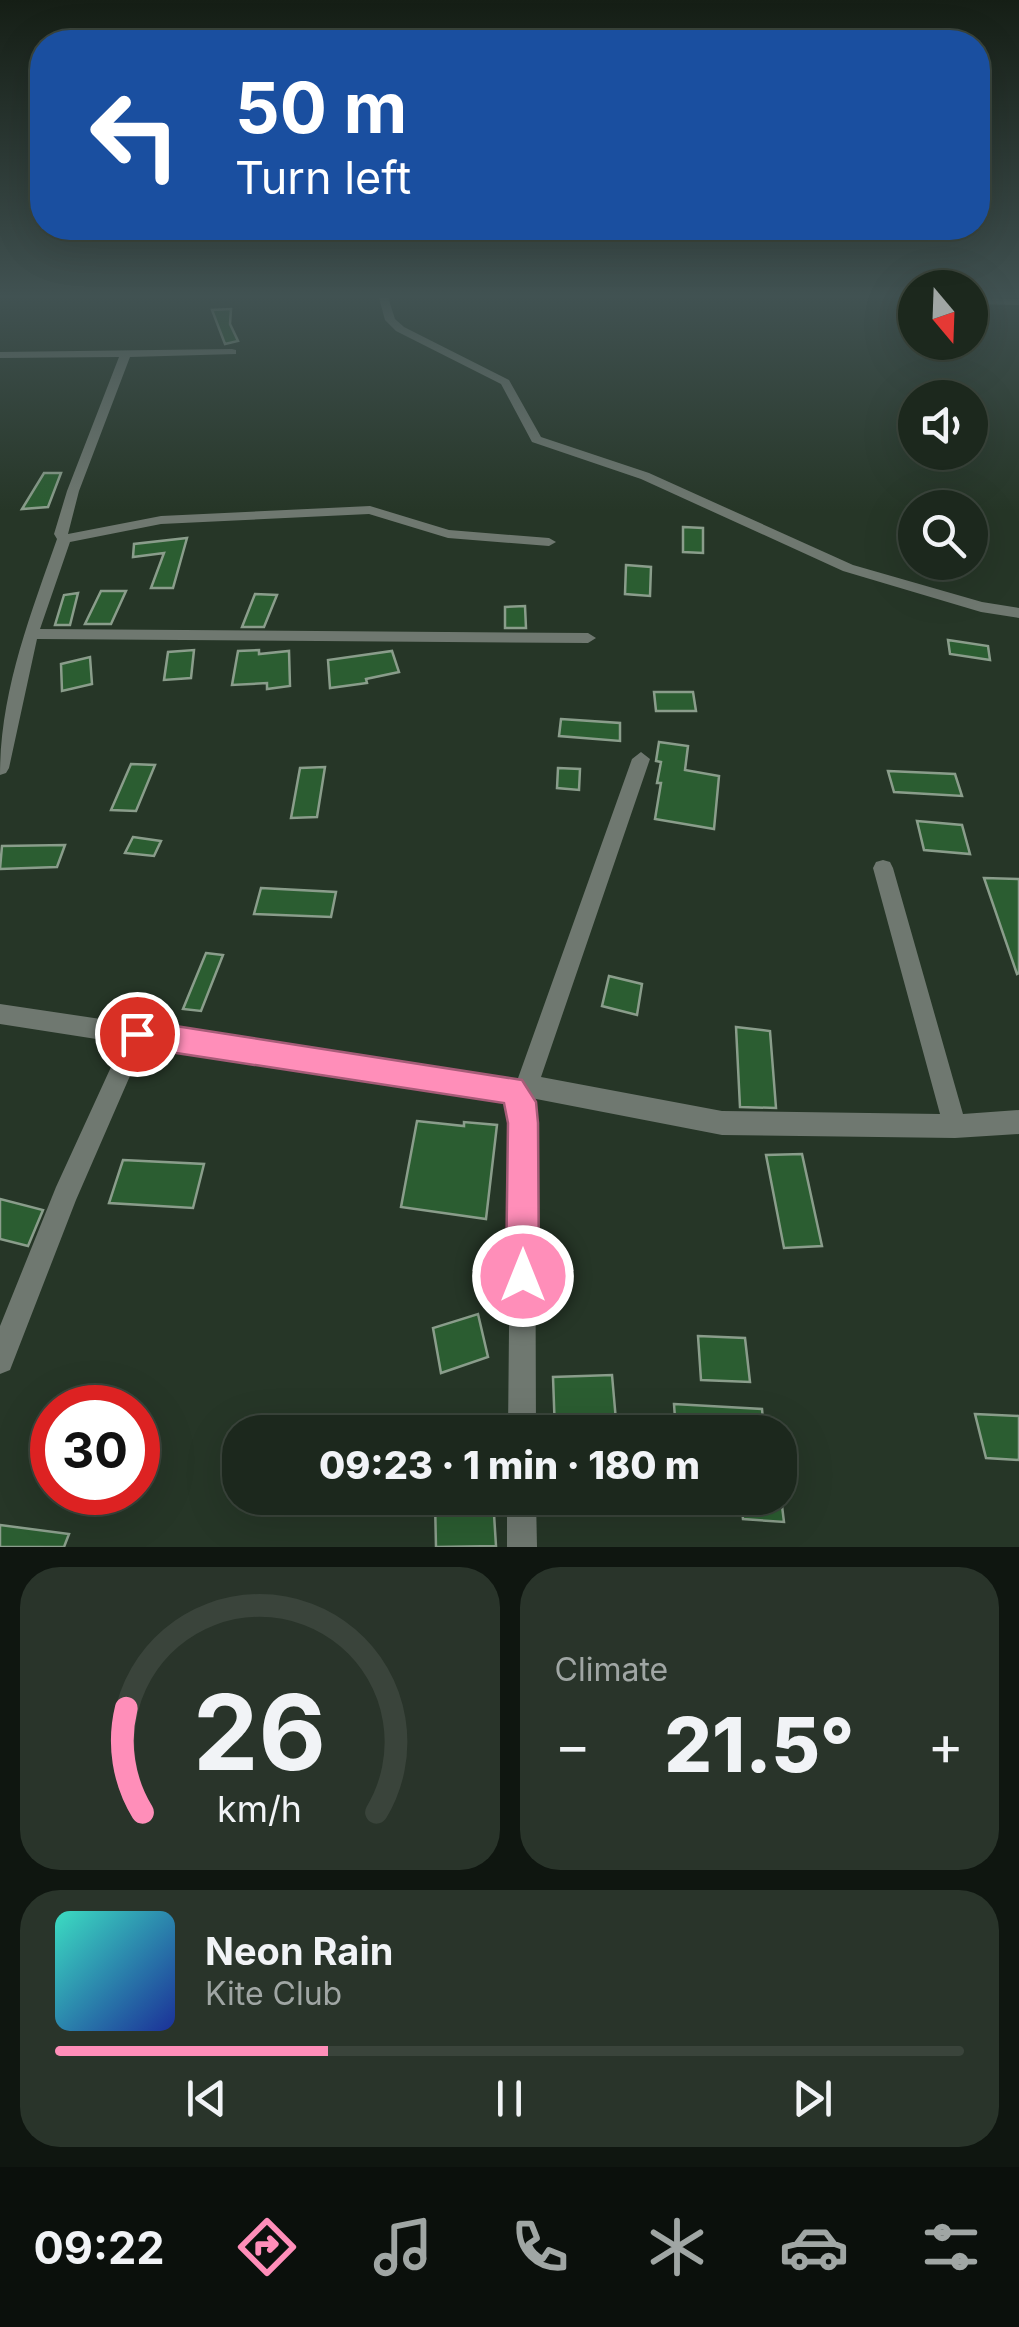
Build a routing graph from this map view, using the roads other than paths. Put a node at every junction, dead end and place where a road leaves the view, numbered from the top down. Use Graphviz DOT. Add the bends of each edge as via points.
graph roads {
  1 [pos="121,366"];
  2 [pos="474,366"];
  3 [pos="64,538"];
  4 [pos="548,542"];
  5 [pos="1019,613"];
  6 [pos="31,634"];
  7 [pos="588,638"];
  8 [pos="641,760"];
  9 [pos="0,768"];
  10 [pos="883,868"];
  11 [pos="0,1014"];
  12 [pos="137,1034"];
  13 [pos="1019,1122"];
  14 [pos="955,1126"];
  15 [pos="0,1360"];
  16 [pos="522,1415"];
  17 [pos="522,1515"];
  18 [pos="522,1547"];
  1 -- 3 [label="street" via="73,490"];
  2 -- 5 [label="street" via="505,382 536,438 645,476 848,568"];
  3 -- 4 [label="street" via="161,520 370,510 448,534"];
  3 -- 6 [label="street"];
  6 -- 7 [label="street"];
  6 -- 9 [label="street"];
  8 -- 14 [label="street" via="527,1086 722,1123"];
  10 -- 14 [label="street"];
  11 -- 12 [label="street"];
  12 -- 15 [label="street"];
  12 -- 16 [label="street" via="512,1090 523,1123"];
  13 -- 14 [label="street"];
  17 -- 18 [label="street"];
}
